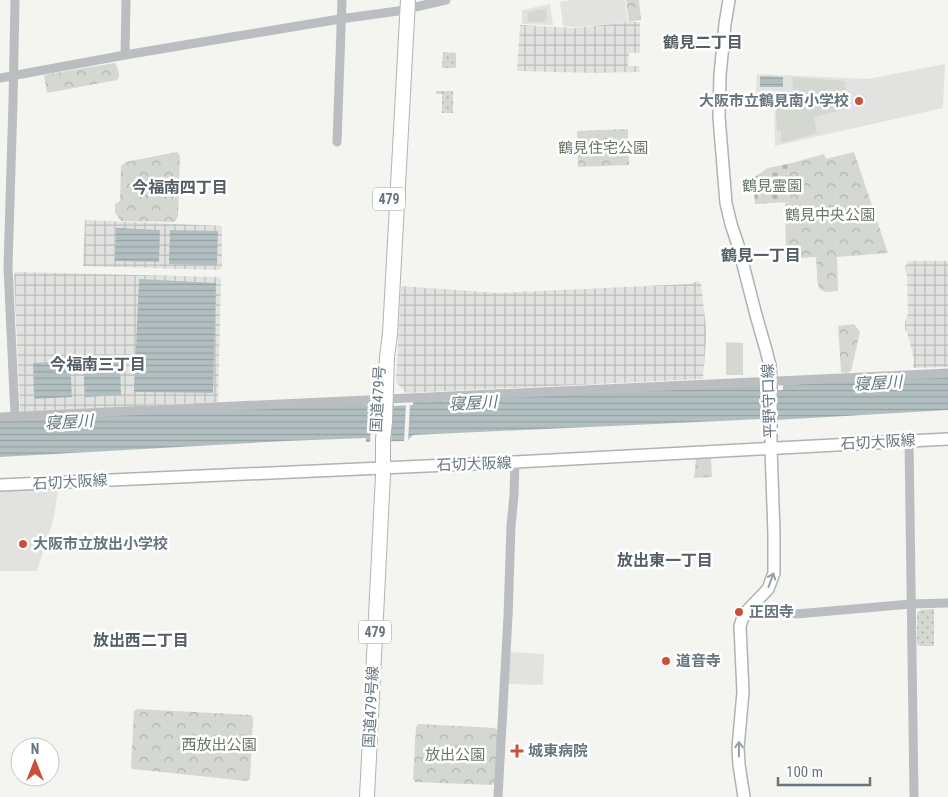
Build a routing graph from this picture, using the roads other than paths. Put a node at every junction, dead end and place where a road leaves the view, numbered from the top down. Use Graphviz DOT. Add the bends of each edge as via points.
graph roads {
  1 [pos="15,0"];
  2 [pos="126,0"];
  3 [pos="342,0"];
  4 [pos="446,0"];
  5 [pos="729,0"];
  6 [pos="403,5"];
  7 [pos="340,19"];
  8 [pos="124,55"];
  9 [pos="14,76"];
  10 [pos="0,78"];
  11 [pos="337,142"];
  12 [pos="948,372"];
  13 [pos="771,384"];
  14 [pos="383,401"];
  15 [pos="15,416"];
  16 [pos="0,417"];
  17 [pos="948,439"];
  18 [pos="909,440"];
  19 [pos="771,448"];
  20 [pos="515,462"];
  21 [pos="379,468"];
  22 [pos="0,485"];
  23 [pos="948,603"];
  24 [pos="911,604"];
  25 [pos="796,614"];
  26 [pos="358,797"];
  27 [pos="367,797"];
  28 [pos="498,797"];
  29 [pos="744,797"];
  30 [pos="914,797"];
  1 -- 9 [label="street"];
  2 -- 8 [label="street"];
  3 -- 7 [label="street"];
  4 -- 6 [label="street"];
  5 -- 13 [label="main road, 平野守口線" via="720,75 719,117 726,203 770,366"];
  6 -- 7 [label="street"];
  6 -- 14 [label="highway, 国道479号 / 479" via="402,128"];
  7 -- 8 [label="street"];
  7 -- 11 [label="street"];
  8 -- 9 [label="street"];
  9 -- 10 [label="street"];
  9 -- 15 [label="street" via="8,267"];
  12 -- 13 [label="street"];
  13 -- 14 [label="street"];
  13 -- 19 [label="main road, 平野守口線"];
  14 -- 15 [label="street"];
  14 -- 21 [label="highway, 国道479号 / 479"];
  15 -- 16 [label="street"];
  17 -- 18 [label="main road, 石切大阪線"];
  18 -- 19 [label="main road, 石切大阪線"];
  18 -- 24 [label="street"];
  19 -- 20 [label="main road, 石切大阪線"];
  29 -- 19 [label="main road, 平野守口線, one-way" via="738,748 743,692 739,631 743,617 768,589 774,573"];
  20 -- 21 [label="main road, 石切大阪線"];
  20 -- 28 [label="street"];
  21 -- 22 [label="main road, 石切大阪線"];
  21 -- 26 [label="highway, 国道479号 / 479" via="372,521"];
  21 -- 27 [label="highway, 国道479号線 / 479"];
  23 -- 24 [label="street"];
  24 -- 25 [label="street"];
  24 -- 30 [label="street"];
}
